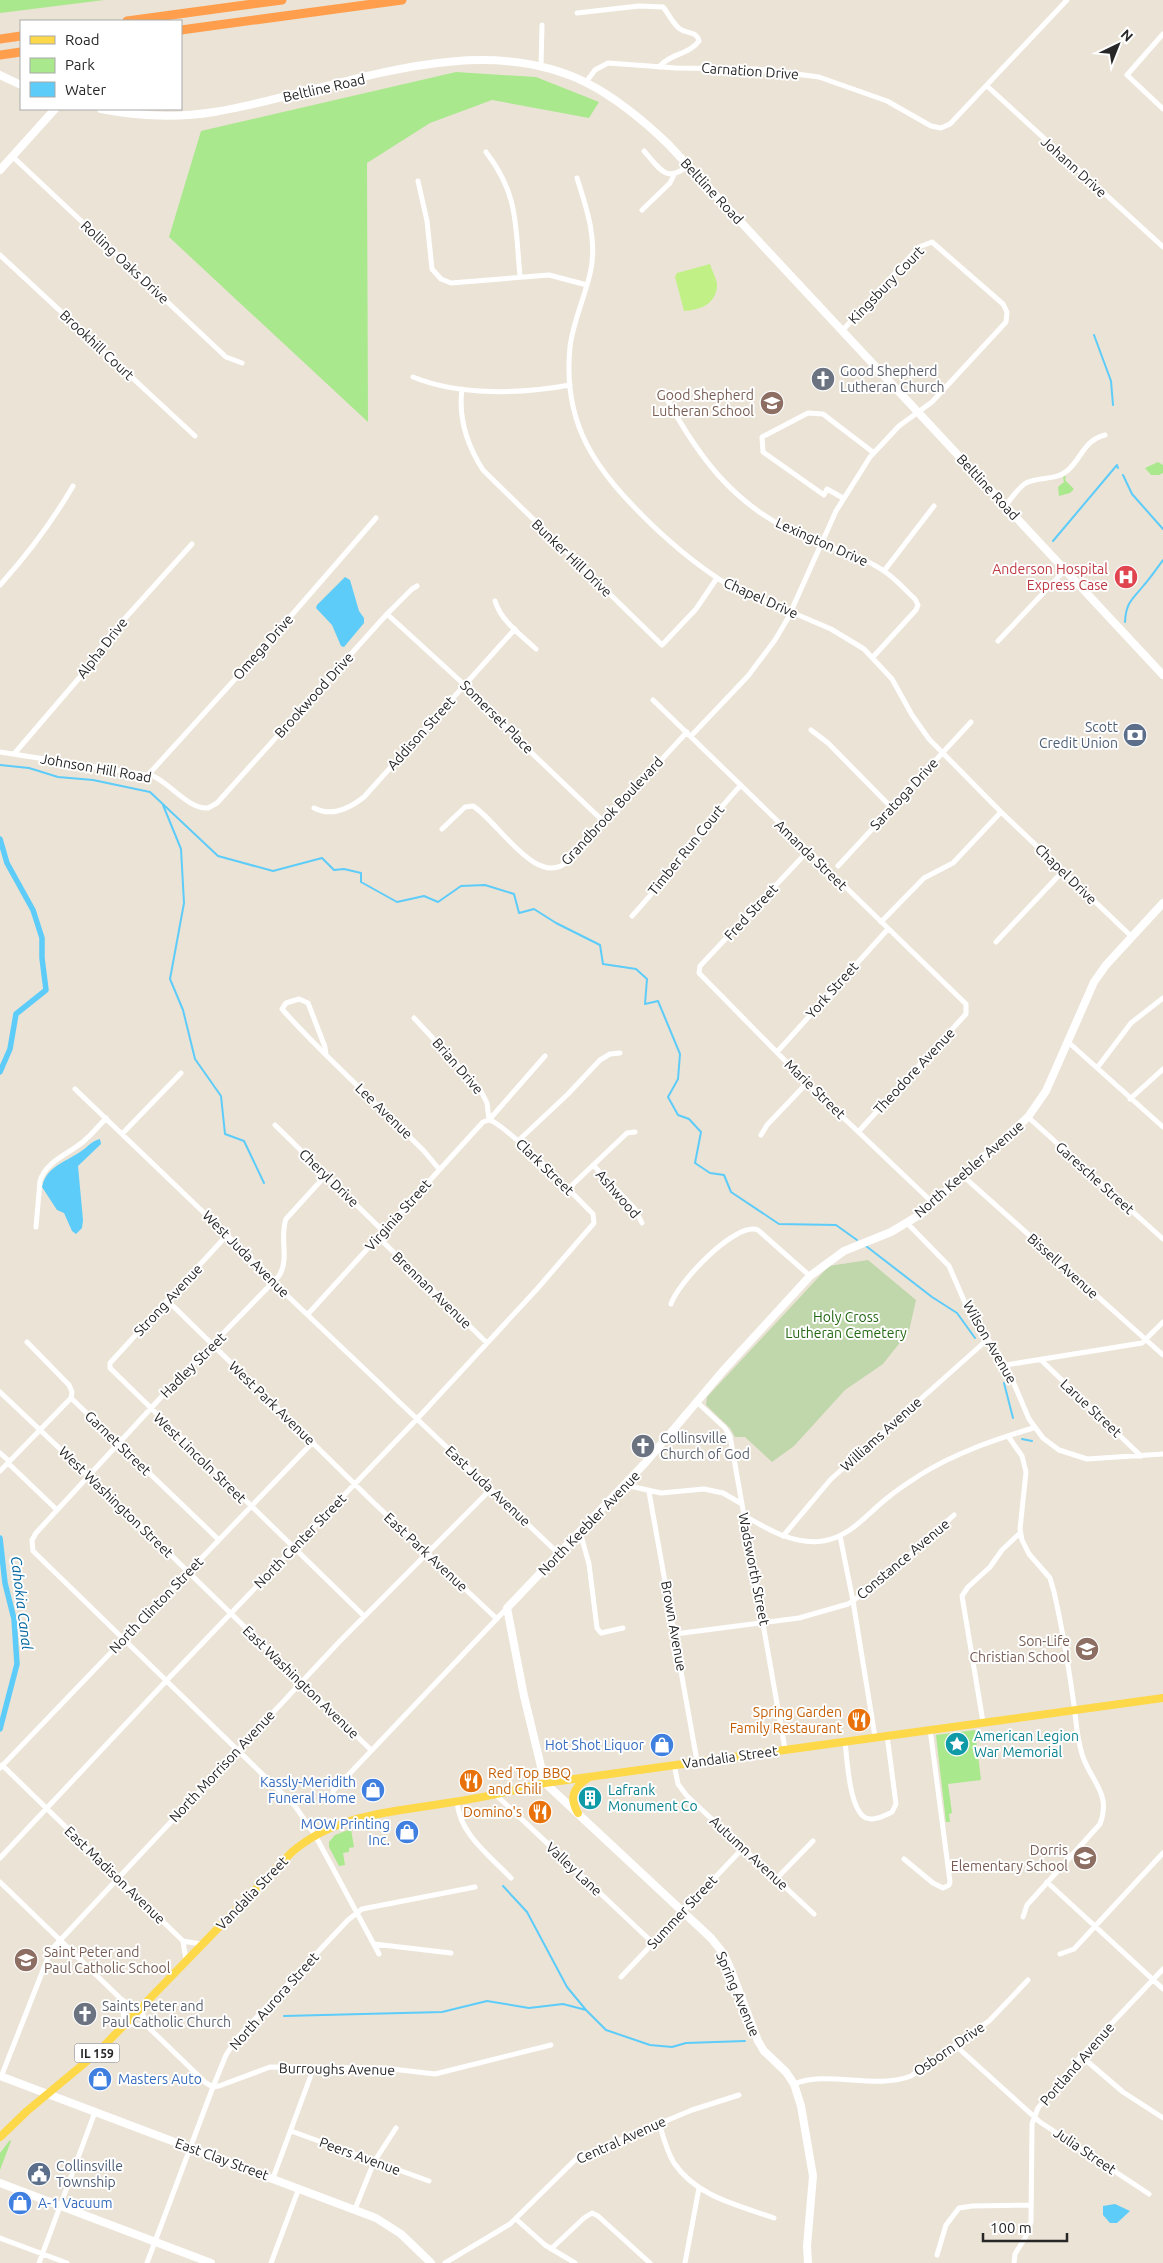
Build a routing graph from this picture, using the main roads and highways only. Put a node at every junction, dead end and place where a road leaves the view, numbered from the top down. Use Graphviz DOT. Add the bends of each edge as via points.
graph roads {
  1 [pos="282,0"];
  2 [pos="402,0"];
  3 [pos="134,20"];
  4 [pos="182,30"];
  5 [pos="20,36"];
  6 [pos="0,39"];
  7 [pos="20,52"];
  8 [pos="3,55"];
  9 [pos="1163,1698"];
  10 [pos="590,1777"];
  11 [pos="578,1813"];
  12 [pos="0,2137"];
  1 -- 3 [label="highway"];
  2 -- 4 [label="highway"];
  5 -- 6 [label="highway"];
  7 -- 8 [label="highway"];
  9 -- 10 [label="main road, Vandalia Street / IL 159"];
  10 -- 11 [label="main road" via="572,1796"];
  10 -- 12 [label="main road, Vandalia Street / IL 159" via="354,1818 315,1835 283,1860 98,2052"];
}
